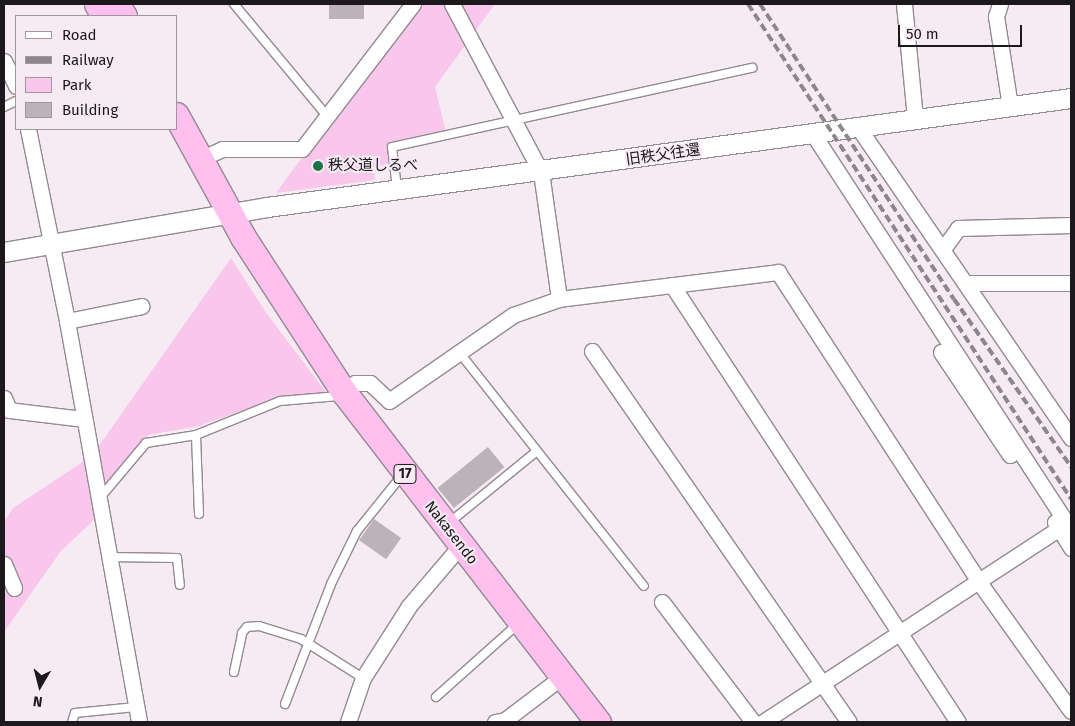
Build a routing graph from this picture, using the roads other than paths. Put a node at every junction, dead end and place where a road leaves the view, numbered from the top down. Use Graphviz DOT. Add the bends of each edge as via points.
graph roads {
  1 [pos="97,4"];
  2 [pos="234,4"];
  3 [pos="412,4"];
  4 [pos="452,4"];
  5 [pos="904,4"];
  6 [pos="1000,4"];
  7 [pos="118,11"];
  8 [pos="4,61"];
  9 [pos="752,68"];
  10 [pos="15,83"];
  11 [pos="1071,98"];
  12 [pos="1010,106"];
  13 [pos="327,116"];
  14 [pos="178,119"];
  15 [pos="914,120"];
  16 [pos="514,122"];
  17 [pos="858,127"];
  18 [pos="28,130"];
  19 [pos="165,130"];
  20 [pos="813,134"];
  21 [pos="200,159"];
  22 [pos="541,172"];
  23 [pos="397,190"];
  24 [pos="228,214"];
  25 [pos="1071,225"];
  26 [pos="50,244"];
  27 [pos="943,249"];
  28 [pos="4,252"];
  29 [pos="966,283"];
  30 [pos="1071,283"];
  31 [pos="672,285"];
  32 [pos="559,299"];
  33 [pos="142,306"];
  34 [pos="67,321"];
  35 [pos="459,351"];
  36 [pos="592,351"];
  37 [pos="941,352"];
  38 [pos="345,393"];
  39 [pos="4,398"];
  40 [pos="83,419"];
  41 [pos="196,435"];
  42 [pos="1071,438"];
  43 [pos="538,452"];
  44 [pos="404,473"];
  45 [pos="97,500"];
  46 [pos="199,514"];
  47 [pos="445,526"];
  48 [pos="1065,529"];
  49 [pos="460,546"];
  50 [pos="1071,548"];
  51 [pos="109,557"];
  52 [pos="4,564"];
  53 [pos="979,582"];
  54 [pos="180,585"];
  55 [pos="644,586"];
  56 [pos="14,588"];
  57 [pos="662,602"];
  58 [pos="520,622"];
  59 [pos="898,634"];
  60 [pos="307,644"];
  61 [pos="234,672"];
  62 [pos="563,676"];
  63 [pos="363,678"];
  64 [pos="824,682"];
  65 [pos="436,697"];
  66 [pos="285,704"];
  67 [pos="136,707"];
  68 [pos="1071,711"];
  69 [pos="72,722"];
  70 [pos="139,722"];
  71 [pos="348,722"];
  72 [pos="495,722"];
  73 [pos="598,722"];
  74 [pos="754,722"];
  75 [pos="763,722"];
  76 [pos="849,722"];
  77 [pos="958,722"];
  1 -- 7 [label="highway"];
  2 -- 13 [label="lane"];
  3 -- 13 [label="street"];
  4 -- 16 [label="street"];
  5 -- 15 [label="street"];
  6 -- 12 [label="street" via="996,16"];
  8 -- 10 [label="street"];
  9 -- 16 [label="lane"];
  11 -- 12 [label="street, 旧秩父往還"];
  12 -- 15 [label="street, 旧秩父往還"];
  13 -- 21 [label="street" via="302,149 222,149"];
  14 -- 21 [label="highway, Nakasendo / 17"];
  15 -- 17 [label="street, 旧秩父往還"];
  16 -- 22 [label="street"];
  16 -- 23 [label="lane" via="392,146"];
  17 -- 20 [label="street, 旧秩父往還"];
  17 -- 27 [label="street"];
  18 -- 26 [label="street"];
  19 -- 24 [label="highway, Nakasendo / 17" via="205,202"];
  20 -- 22 [label="street, 旧秩父往還"];
  20 -- 48 [label="street"];
  21 -- 24 [label="highway, Nakasendo / 17"];
  22 -- 23 [label="street, 旧秩父往還"];
  22 -- 32 [label="street"];
  23 -- 24 [label="street, 旧秩父往還"];
  24 -- 26 [label="street, 旧秩父往還"];
  24 -- 38 [label="highway, Nakasendo / 17"];
  25 -- 27 [label="street" via="958,228"];
  26 -- 28 [label="street, 旧秩父往還"];
  26 -- 34 [label="street"];
  27 -- 29 [label="street"];
  29 -- 30 [label="street"];
  29 -- 42 [label="street"];
  31 -- 32 [label="street"];
  31 -- 53 [label="street" via="778,272"];
  31 -- 59 [label="street"];
  32 -- 35 [label="street" via="513,315"];
  33 -- 34 [label="street"];
  34 -- 40 [label="street"];
  35 -- 38 [label="street" via="389,401 370,383 355,383"];
  35 -- 43 [label="lane"];
  36 -- 64 [label="street"];
  37 -- 48 [label="street"];
  38 -- 41 [label="lane" via="280,401"];
  38 -- 44 [label="highway, Nakasendo / 17"];
  39 -- 40 [label="street" via="9,410"];
  40 -- 45 [label="street"];
  41 -- 45 [label="lane" via="146,443"];
  41 -- 46 [label="lane"];
  43 -- 47 [label="lane"];
  43 -- 55 [label="lane"];
  44 -- 47 [label="highway, Nakasendo / 17"];
  44 -- 60 [label="lane" via="357,531"];
  45 -- 51 [label="street"];
  47 -- 49 [label="highway, Nakasendo / 17"];
  48 -- 50 [label="street"];
  48 -- 53 [label="street"];
  49 -- 58 [label="highway, Nakasendo / 17"];
  49 -- 63 [label="street" via="409,606"];
  51 -- 54 [label="lane" via="177,558"];
  51 -- 67 [label="street"];
  52 -- 56 [label="street"];
  53 -- 59 [label="street"];
  53 -- 68 [label="street"];
  57 -- 74 [label="street"];
  58 -- 62 [label="highway, Nakasendo / 17"];
  58 -- 65 [label="lane"];
  59 -- 64 [label="street"];
  59 -- 77 [label="street"];
  60 -- 61 [label="lane" via="259,626 247,627 242,633"];
  60 -- 63 [label="lane"];
  60 -- 66 [label="lane"];
  62 -- 72 [label="street" via="505,720"];
  62 -- 73 [label="highway, Nakasendo / 17"];
  63 -- 71 [label="street"];
  64 -- 75 [label="street"];
  64 -- 76 [label="street"];
  67 -- 69 [label="lane" via="75,713"];
  67 -- 70 [label="street"];
}
